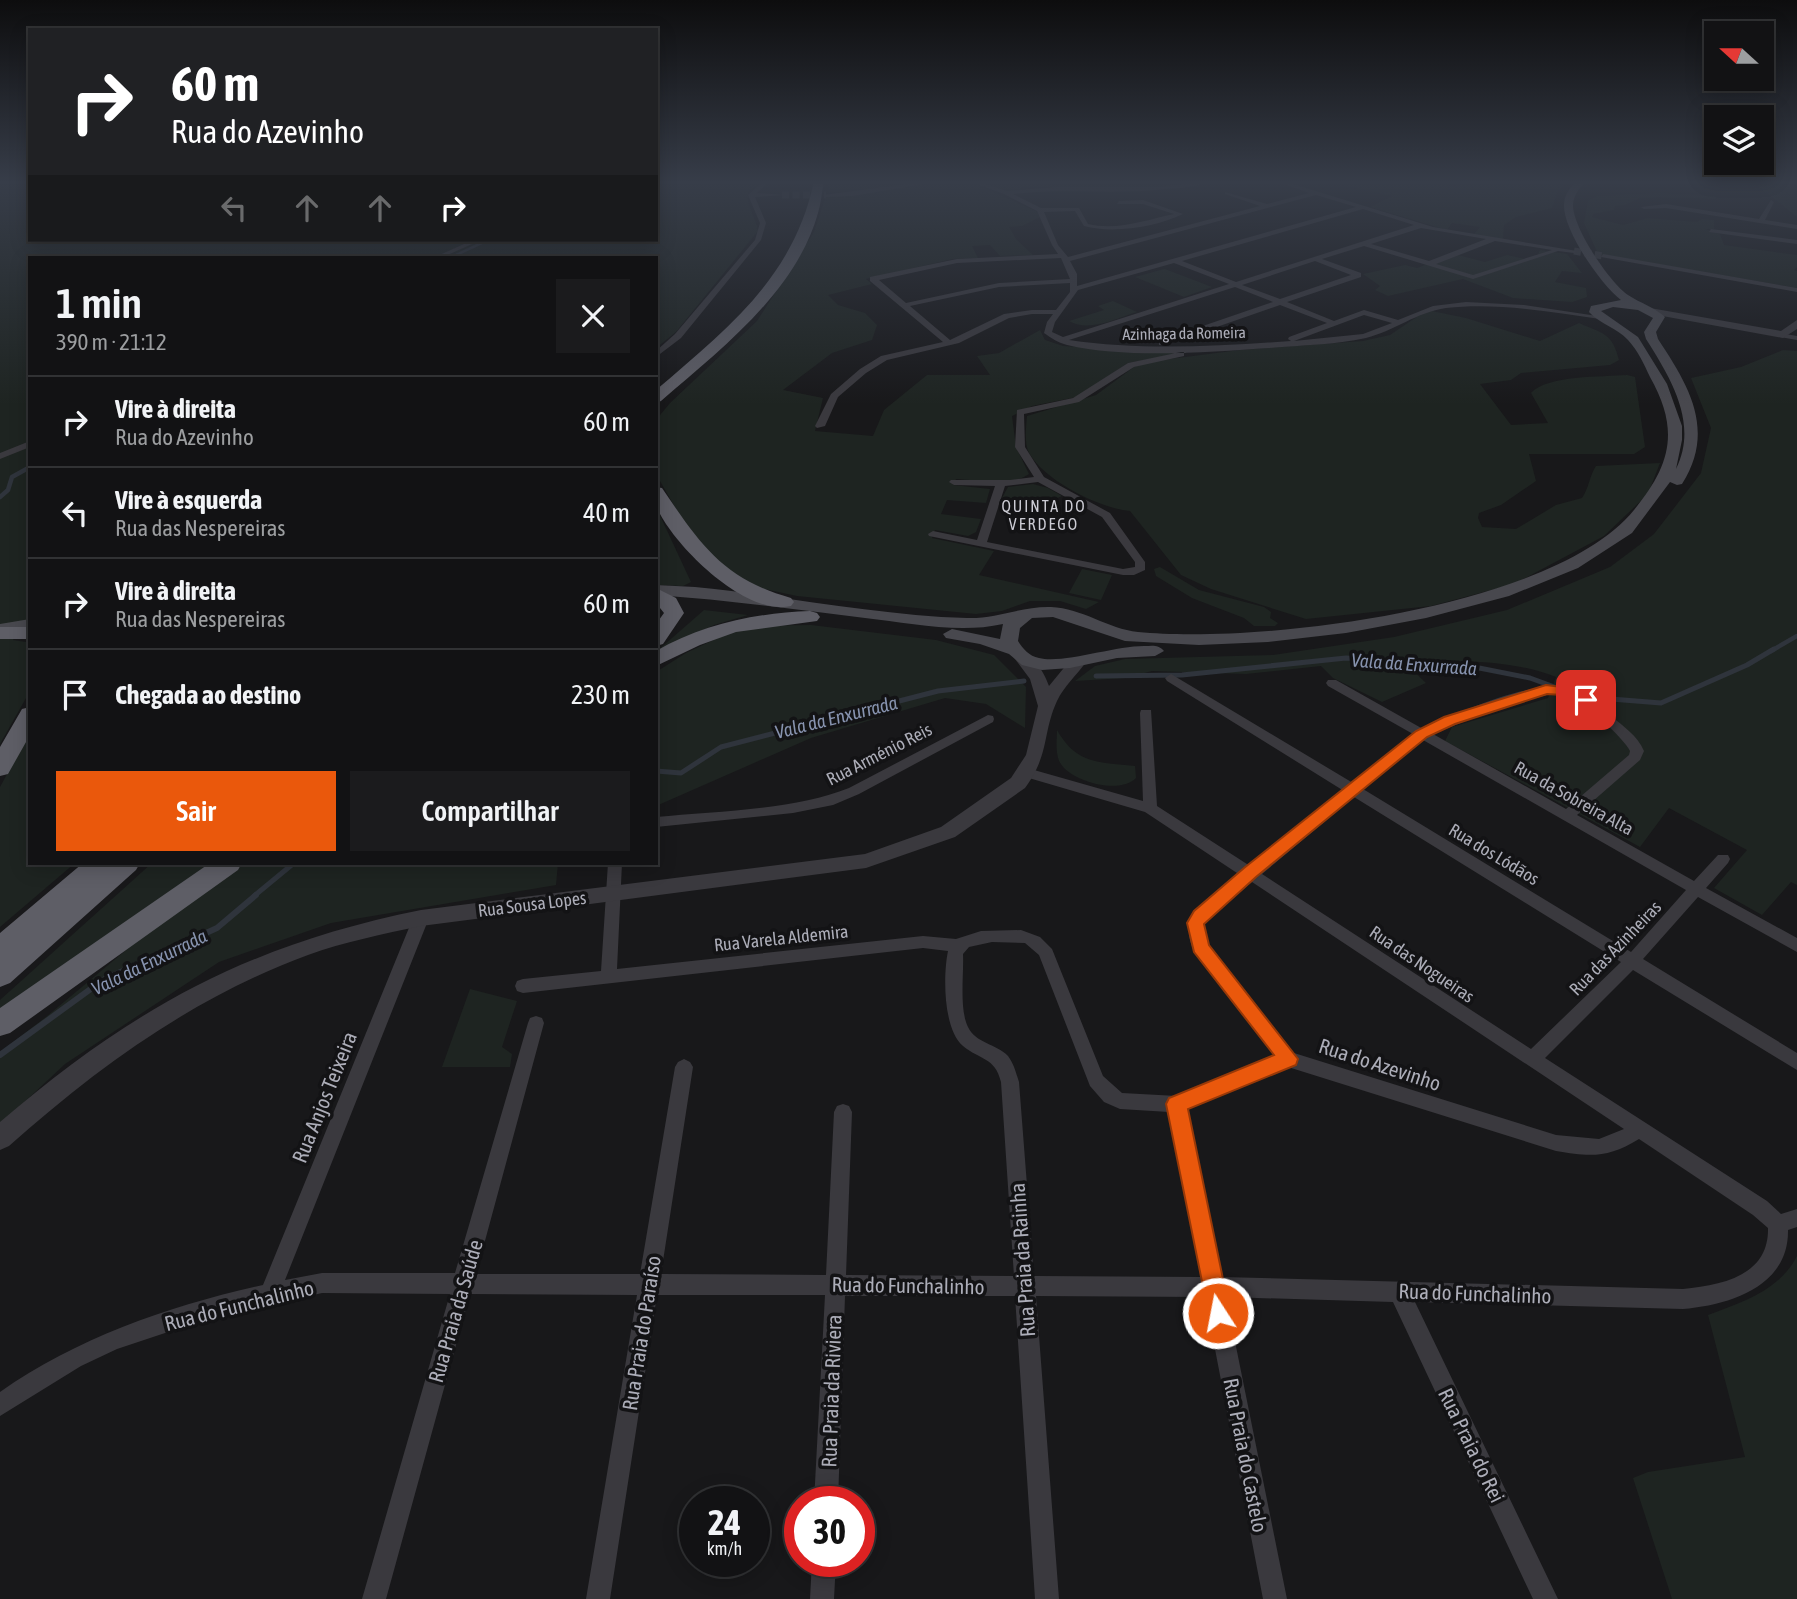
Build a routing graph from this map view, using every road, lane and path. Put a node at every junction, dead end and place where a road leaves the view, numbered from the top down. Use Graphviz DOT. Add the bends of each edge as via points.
graph roads {
  1 [pos="745,256"];
  2 [pos="790,256"];
  3 [pos="1074,256"];
  4 [pos="1195,256"];
  5 [pos="1327,256"];
  6 [pos="1402,256"];
  7 [pos="1451,256"];
  8 [pos="1539,256"];
  9 [pos="1586,256"];
  10 [pos="1591,256"];
  11 [pos="1603,256"];
  12 [pos="1064,258"];
  13 [pos="1316,259"];
  14 [pos="1176,261"];
  15 [pos="1429,264"];
  16 [pos="1074,285"];
  17 [pos="1236,285"];
  18 [pos="1797,290"];
  19 [pos="1280,302"];
  20 [pos="906,305"];
  21 [pos="1059,312"];
  22 [pos="1602,312"];
  23 [pos="1652,316"];
  24 [pos="1331,322"];
  25 [pos="1399,323"];
  26 [pos="1797,323"];
  27 [pos="1783,335"];
  28 [pos="1797,338"];
  29 [pos="1059,341"];
  30 [pos="949,343"];
  31 [pos="1279,344"];
  32 [pos="1147,348"];
  33 [pos="1208,349"];
  34 [pos="658,353"];
  35 [pos="658,397"];
  36 [pos="820,426"];
  37 [pos="28,445"];
  38 [pos="0,456"];
  39 [pos="1040,479"];
  40 [pos="954,482"];
  41 [pos="1001,483"];
  42 [pos="658,495"];
  43 [pos="933,534"];
  44 [pos="981,544"];
  45 [pos="659,597"];
  46 [pos="784,602"];
  47 [pos="1025,616"];
  48 [pos="810,617"];
  49 [pos="1091,625"];
  50 [pos="28,629"];
  51 [pos="0,632"];
  52 [pos="658,637"];
  53 [pos="1017,652"];
  54 [pos="658,659"];
  55 [pos="1081,661"];
  56 [pos="1171,678"];
  57 [pos="1332,683"];
  58 [pos="1046,705"];
  59 [pos="1146,713"];
  60 [pos="28,718"];
  61 [pos="988,719"];
  62 [pos="1422,734"];
  63 [pos="0,768"];
  64 [pos="1027,773"];
  65 [pos="1353,791"];
  66 [pos="1150,808"];
  67 [pos="1567,816"];
  68 [pos="658,822"];
  69 [pos="1723,859"];
  70 [pos="98,865"];
  71 [pos="125,865"];
  72 [pos="226,865"];
  73 [pos="615,865"];
  74 [pos="1250,873"];
  75 [pos="1696,889"];
  76 [pos="613,894"];
  77 [pos="421,918"];
  78 [pos="958,946"];
  79 [pos="1797,946"];
  80 [pos="0,949"];
  81 [pos="1632,961"];
  82 [pos="0,975"];
  83 [pos="608,976"];
  84 [pos="523,986"];
  85 [pos="536,1023"];
  86 [pos="0,1024"];
  87 [pos="1289,1059"];
  88 [pos="1532,1059"];
  89 [pos="1797,1062"];
  90 [pos="684,1067"];
  91 [pos="1177,1104"];
  92 [pos="843,1112"];
  93 [pos="1639,1130"];
  94 [pos="0,1138"];
  95 [pos="1788,1221"];
  96 [pos="463,1283"];
  97 [pos="649,1284"];
  98 [pos="835,1284"];
  99 [pos="1023,1286"];
  100 [pos="1213,1287"];
  101 [pos="1398,1290"];
  102 [pos="271,1293"];
  103 [pos="0,1405"];
  104 [pos="827,1486"];
  105 [pos="823,1577"];
  106 [pos="373,1599"];
  107 [pos="598,1599"];
  108 [pos="822,1599"];
  109 [pos="1047,1599"];
  110 [pos="1275,1599"];
  111 [pos="1546,1599"];
  1 -- 34 [label="street"];
  2 -- 35 [label="highway" via="748,313"];
  3 -- 12 [label="street"];
  4 -- 14 [label="street"];
  5 -- 13 [label="street"];
  6 -- 15 [label="street"];
  7 -- 15 [label="street"];
  8 -- 15 [label="street" via="1477,276"];
  9 -- 22 [label="main road" via="1606,290"];
  10 -- 23 [label="main road" via="1610,285"];
  11 -- 18 [label="street"];
  12 -- 16 [label="street"];
  12 -- 20 [label="street" via="957,261 873,279"];
  13 -- 17 [label="street"];
  13 -- 19 [label="street" via="1358,275"];
  14 -- 16 [label="street"];
  14 -- 17 [label="street"];
  16 -- 20 [label="street" via="999,285"];
  16 -- 21 [label="street" via="1072,297"];
  17 -- 19 [label="street"];
  17 -- 29 [label="street"];
  19 -- 24 [label="street"];
  19 -- 32 [label="street"];
  20 -- 30 [label="street"];
  21 -- 29 [label="street" via="1047,329"];
  21 -- 30 [label="street" via="1007,316"];
  22 -- 23 [label="main road" via="1626,304"];
  22 -- 23 [label="main road" via="1629,325"];
  22 -- 25 [label="street, Azinhaga da Romeira" via="1492,304 1442,306 1414,313"];
  22 -- 49 [label="main road" via="1641,348 1673,409 1677,428 1672,464 1656,498 1602,547 1513,590 1359,626 1233,640 1177,640 1128,637"];
  23 -- 27 [label="street"];
  23 -- 55 [label="main road" via="1652,339 1682,390 1693,422 1690,456 1648,519 1601,556 1527,592 1397,627 1238,649 1122,652"];
  24 -- 25 [label="street" via="1364,312"];
  24 -- 31 [label="street"];
  25 -- 31 [label="street, Azinhaga da Romeira" via="1364,336"];
  26 -- 27 [label="street"];
  27 -- 28 [label="street"];
  29 -- 32 [label="street, Azinhaga da Romeira"];
  30 -- 36 [label="street" via="894,354 863,371 834,396"];
  31 -- 33 [label="street, Azinhaga da Romeira"];
  32 -- 33 [label="street, Azinhaga da Romeira"];
  33 -- 39 [label="street" via="1131,365 1076,400 1020,412 1020,447"];
  37 -- 38 [label="street"];
  39 -- 41 [label="street"];
  39 -- 44 [label="street" via="1106,515 1141,568 1123,572"];
  40 -- 41 [label="street"];
  41 -- 44 [label="street"];
  42 -- 46 [label="highway" via="715,571 745,590"];
  43 -- 44 [label="street"];
  45 -- 46 [label="main road"];
  45 -- 48 [label="main road"];
  45 -- 52 [label="highway" via="674,609"];
  46 -- 47 [label="main road" via="975,624"];
  47 -- 49 [label="main road" via="1064,613"];
  47 -- 53 [label="main road" via="1009,631"];
  48 -- 53 [label="main road" via="975,637"];
  48 -- 54 [label="highway" via="736,624"];
  49 -- 55 [label="main road" via="1099,644"];
  50 -- 51 [label="highway"];
  53 -- 55 [label="main road" via="1044,664"];
  53 -- 58 [label="street" via="1038,678"];
  55 -- 58 [label="street, Rua Sousa Lopes"];
  56 -- 65 [label="street, Rua dos Lódãos"];
  57 -- 62 [label="street, Rua da Sobreira Alta"];
  58 -- 64 [label="street, Rua Sousa Lopes" via="1039,746"];
  59 -- 66 [label="street"];
  60 -- 63 [label="highway"];
  61 -- 68 [label="street, Rua Arménio Reis" via="828,802"];
  62 -- 65 [label="street"];
  62 -- 67 [label="street, Rua da Sobreira Alta"];
  62 -- 67 [label="street" via="1546,689 1581,696 1631,740 1637,754"];
  64 -- 66 [label="street, Rua das Nogueiras"];
  64 -- 76 [label="street, Rua Sousa Lopes" via="948,832 866,861"];
  65 -- 74 [label="street"];
  65 -- 81 [label="street, Rua dos Lódãos"];
  66 -- 74 [label="street, Rua das Nogueiras"];
  67 -- 75 [label="street, Rua da Sobreira Alta"];
  69 -- 75 [label="street, Rua das Azinheiras"];
  70 -- 80 [label="highway"];
  71 -- 82 [label="highway"];
  72 -- 86 [label="highway"];
  73 -- 76 [label="street"];
  74 -- 87 [label="street" via="1200,916 1195,932 1200,947"];
  74 -- 88 [label="street, Rua das Nogueiras"];
  75 -- 79 [label="street, Rua da Sobreira Alta"];
  75 -- 81 [label="street, Rua das Azinheiras"];
  76 -- 77 [label="street, Rua Sousa Lopes"];
  76 -- 83 [label="street"];
  77 -- 94 [label="street, Rua Sousa Lopes" via="370,926 307,945 247,968 177,1004 93,1059"];
  77 -- 102 [label="street, Rua Anjos Teixeira"];
  78 -- 83 [label="street, Rua Varela Aldemira" via="923,942"];
  78 -- 91 [label="street" via="975,938 1016,936 1035,941 1048,957 1102,1088 1121,1101"];
  78 -- 99 [label="street, Rua Praia da Rainha" via="960,1029 967,1040 998,1057 1009,1074"];
  81 -- 88 [label="street, Rua das Azinheiras"];
  81 -- 89 [label="street, Rua dos Lódãos"];
  83 -- 84 [label="street, Rua Varela Aldemira"];
  85 -- 96 [label="street, Rua Praia da Saúde"];
  87 -- 91 [label="street"];
  87 -- 93 [label="street, Rua do Azevinho" via="1556,1143 1611,1147"];
  88 -- 93 [label="street, Rua das Nogueiras"];
  90 -- 97 [label="street, Rua Praia do Paraíso"];
  91 -- 100 [label="street, Rua Praia do Castelo"];
  92 -- 98 [label="street, Rua Praia da Riviera"];
  93 -- 95 [label="street, Rua das Nogueiras"];
  95 -- 101 [label="street, Rua do Funchalinho" via="1768,1267 1746,1282 1706,1296"];
  96 -- 97 [label="street, Rua do Funchalinho"];
  96 -- 102 [label="street, Rua do Funchalinho" via="322,1283"];
  96 -- 106 [label="street, Rua Praia da Saúde"];
  97 -- 98 [label="street, Rua do Funchalinho"];
  97 -- 107 [label="street, Rua Praia do Paraíso"];
  98 -- 99 [label="street, Rua do Funchalinho"];
  98 -- 104 [label="street, Rua Praia da Riviera"];
  99 -- 100 [label="street, Rua do Funchalinho"];
  99 -- 109 [label="street, Rua Praia da Rainha"];
  100 -- 101 [label="street, Rua do Funchalinho"];
  100 -- 110 [label="street, Rua Praia do Castelo"];
  101 -- 111 [label="street, Rua Praia do Rei"];
  102 -- 103 [label="street, Rua do Funchalinho" via="108,1341 56,1367"];
  105 -- 108 [label="street"];
}
